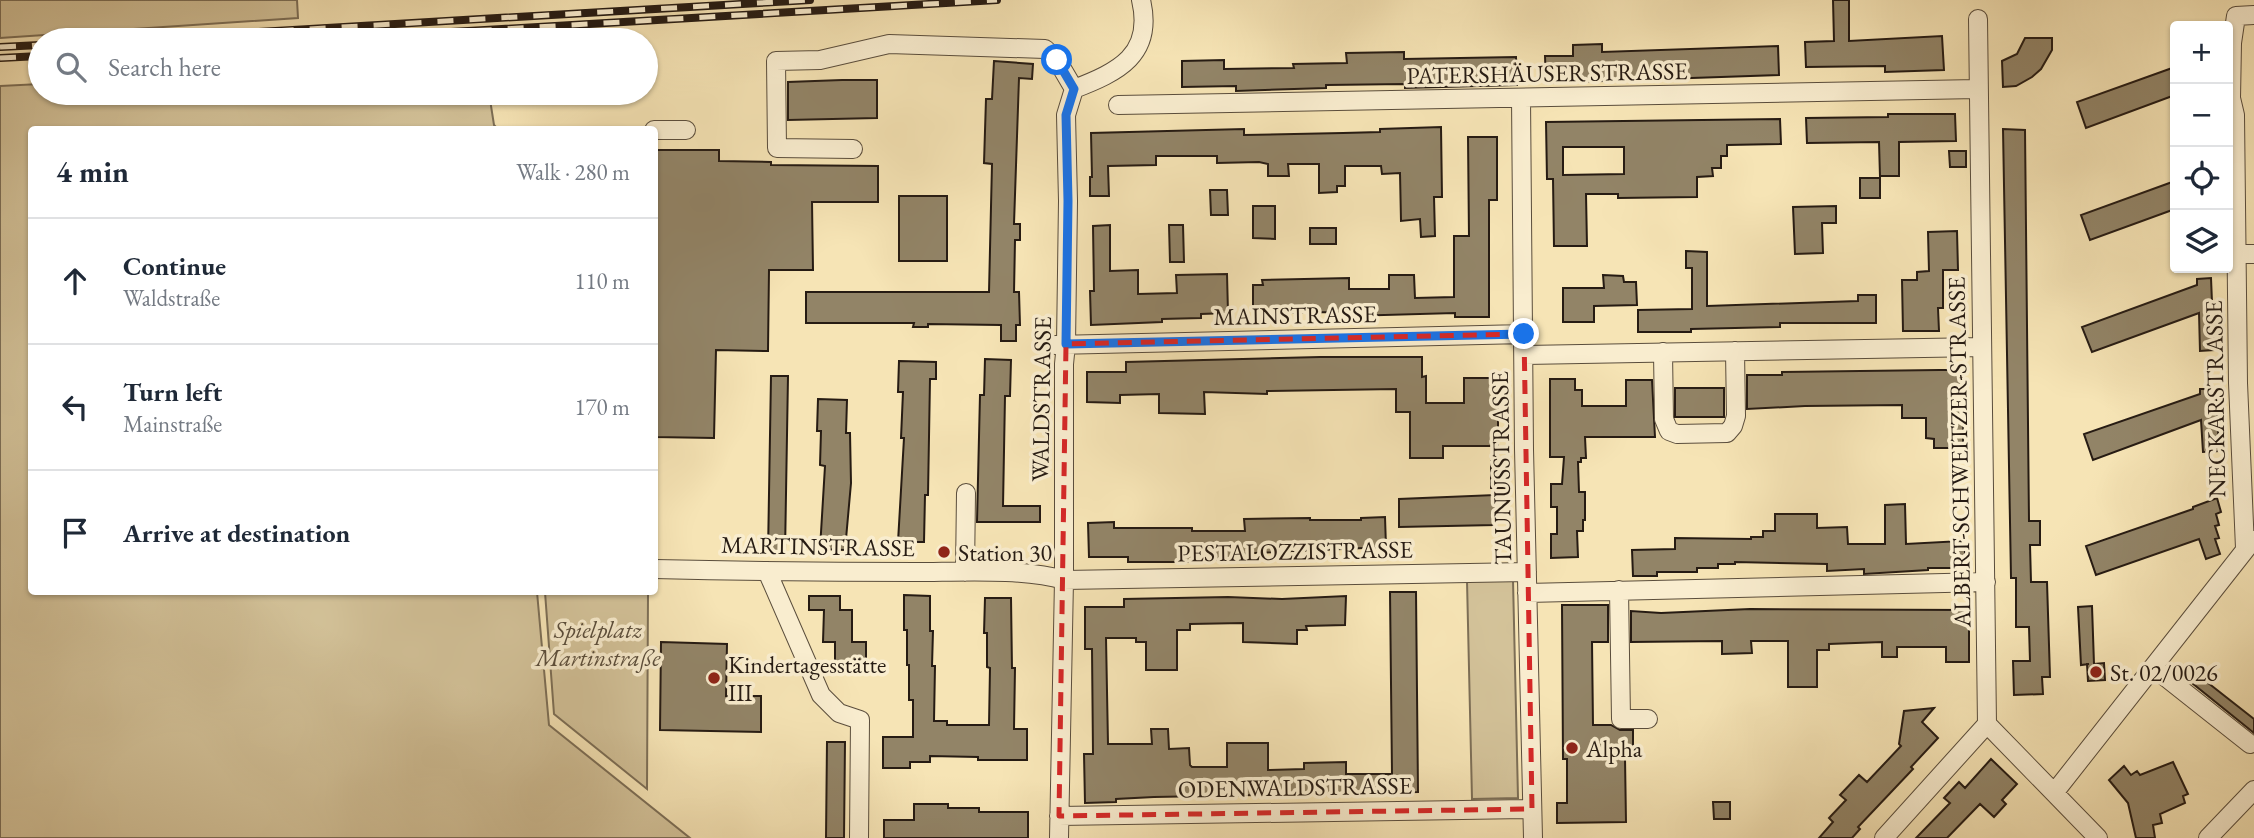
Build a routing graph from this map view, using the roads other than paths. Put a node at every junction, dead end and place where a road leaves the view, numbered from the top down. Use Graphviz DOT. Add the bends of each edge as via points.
graph roads {
  1 [pos="1141,0"];
  2 [pos="2254,15"];
  3 [pos="1978,19"];
  4 [pos="1074,89"];
  5 [pos="1977,89"];
  6 [pos="1521,98"];
  7 [pos="1118,104"];
  8 [pos="658,130"];
  9 [pos="687,130"];
  10 [pos="853,149"];
  11 [pos="2245,254"];
  12 [pos="1524,334"];
  13 [pos="1060,345"];
  14 [pos="1982,347"];
  15 [pos="1735,351"];
  16 [pos="1663,352"];
  17 [pos="1525,355"];
  18 [pos="966,493"];
  19 [pos="2250,544"];
  20 [pos="658,569"];
  21 [pos="767,571"];
  22 [pos="965,572"];
  23 [pos="1527,572"];
  24 [pos="1064,580"];
  25 [pos="1986,582"];
  26 [pos="1619,590"];
  27 [pos="1527,593"];
  28 [pos="2154,668"];
  29 [pos="1647,719"];
  30 [pos="1987,724"];
  31 [pos="2250,744"];
  32 [pos="2254,790"];
  33 [pos="2054,793"];
  34 [pos="1532,809"];
  35 [pos="1059,816"];
  36 [pos="859,838"];
  37 [pos="1059,838"];
  38 [pos="1533,838"];
  39 [pos="1884,838"];
  40 [pos="2098,838"];
  41 [pos="2208,838"];
  1 -- 4 [label="street" via="1143,31 1128,61 1107,76"];
  2 -- 11 [label="street, NECKARSTRASSE" via="2236,16 2232,43 2231,98"];
  3 -- 5 [label="street, ALBERT-SCHWEITZER-STRASSE"];
  4 -- 10 [label="street" via="1045,49 889,44 820,60 776,61 777,148"];
  4 -- 13 [label="street, WALDSTRASSE" via="1066,115 1068,201"];
  5 -- 6 [label="street, PATERSHÄUSER STRASSE"];
  5 -- 14 [label="street, ALBERT-SCHWEITZER-STRASSE"];
  6 -- 7 [label="street, PATERSHÄUSER STRASSE"];
  6 -- 12 [label="street, TAUNUSSTRASSE"];
  8 -- 9 [label="street"];
  11 -- 19 [label="street, NECKARSTRASSE" via="2241,482"];
  12 -- 13 [label="street, MAINSTRASSE"];
  12 -- 17 [label="street, TAUNUSSTRASSE"];
  13 -- 24 [label="street, WALDSTRASSE" via="1064,364"];
  14 -- 15 [label="street"];
  14 -- 25 [label="street, ALBERT-SCHWEITZER-STRASSE"];
  15 -- 16 [label="street"];
  15 -- 16 [label="street" via="1737,416 1733,426 1727,433 1677,434 1669,431 1664,419"];
  16 -- 17 [label="street"];
  17 -- 23 [label="street, TAUNUSSTRASSE"];
  18 -- 22 [label="street"];
  19 -- 28 [label="street"];
  20 -- 21 [label="street, MARTINSTRASSE"];
  21 -- 22 [label="street, MARTINSTRASSE"];
  21 -- 36 [label="street" via="821,695 839,713 860,720"];
  22 -- 24 [label="street, MARTINSTRASSE" via="1048,575"];
  23 -- 24 [label="street, PESTALOZZISTRASSE"];
  23 -- 27 [label="street, TAUNUSSTRASSE"];
  24 -- 35 [label="street, WALDSTRASSE"];
  25 -- 26 [label="street"];
  25 -- 30 [label="street, ALBERT-SCHWEITZER-STRASSE"];
  26 -- 27 [label="street"];
  26 -- 29 [label="street" via="1621,719"];
  27 -- 34 [label="street, TAUNUSSTRASSE"];
  28 -- 31 [label="street"];
  28 -- 33 [label="street"];
  30 -- 33 [label="street"];
  30 -- 39 [label="street"];
  32 -- 41 [label="street"];
  33 -- 40 [label="street"];
  34 -- 35 [label="street, ODENWALDSTRASSE"];
  34 -- 38 [label="street, TAUNUSSTRASSE"];
  35 -- 37 [label="street, WALDSTRASSE"];
}
